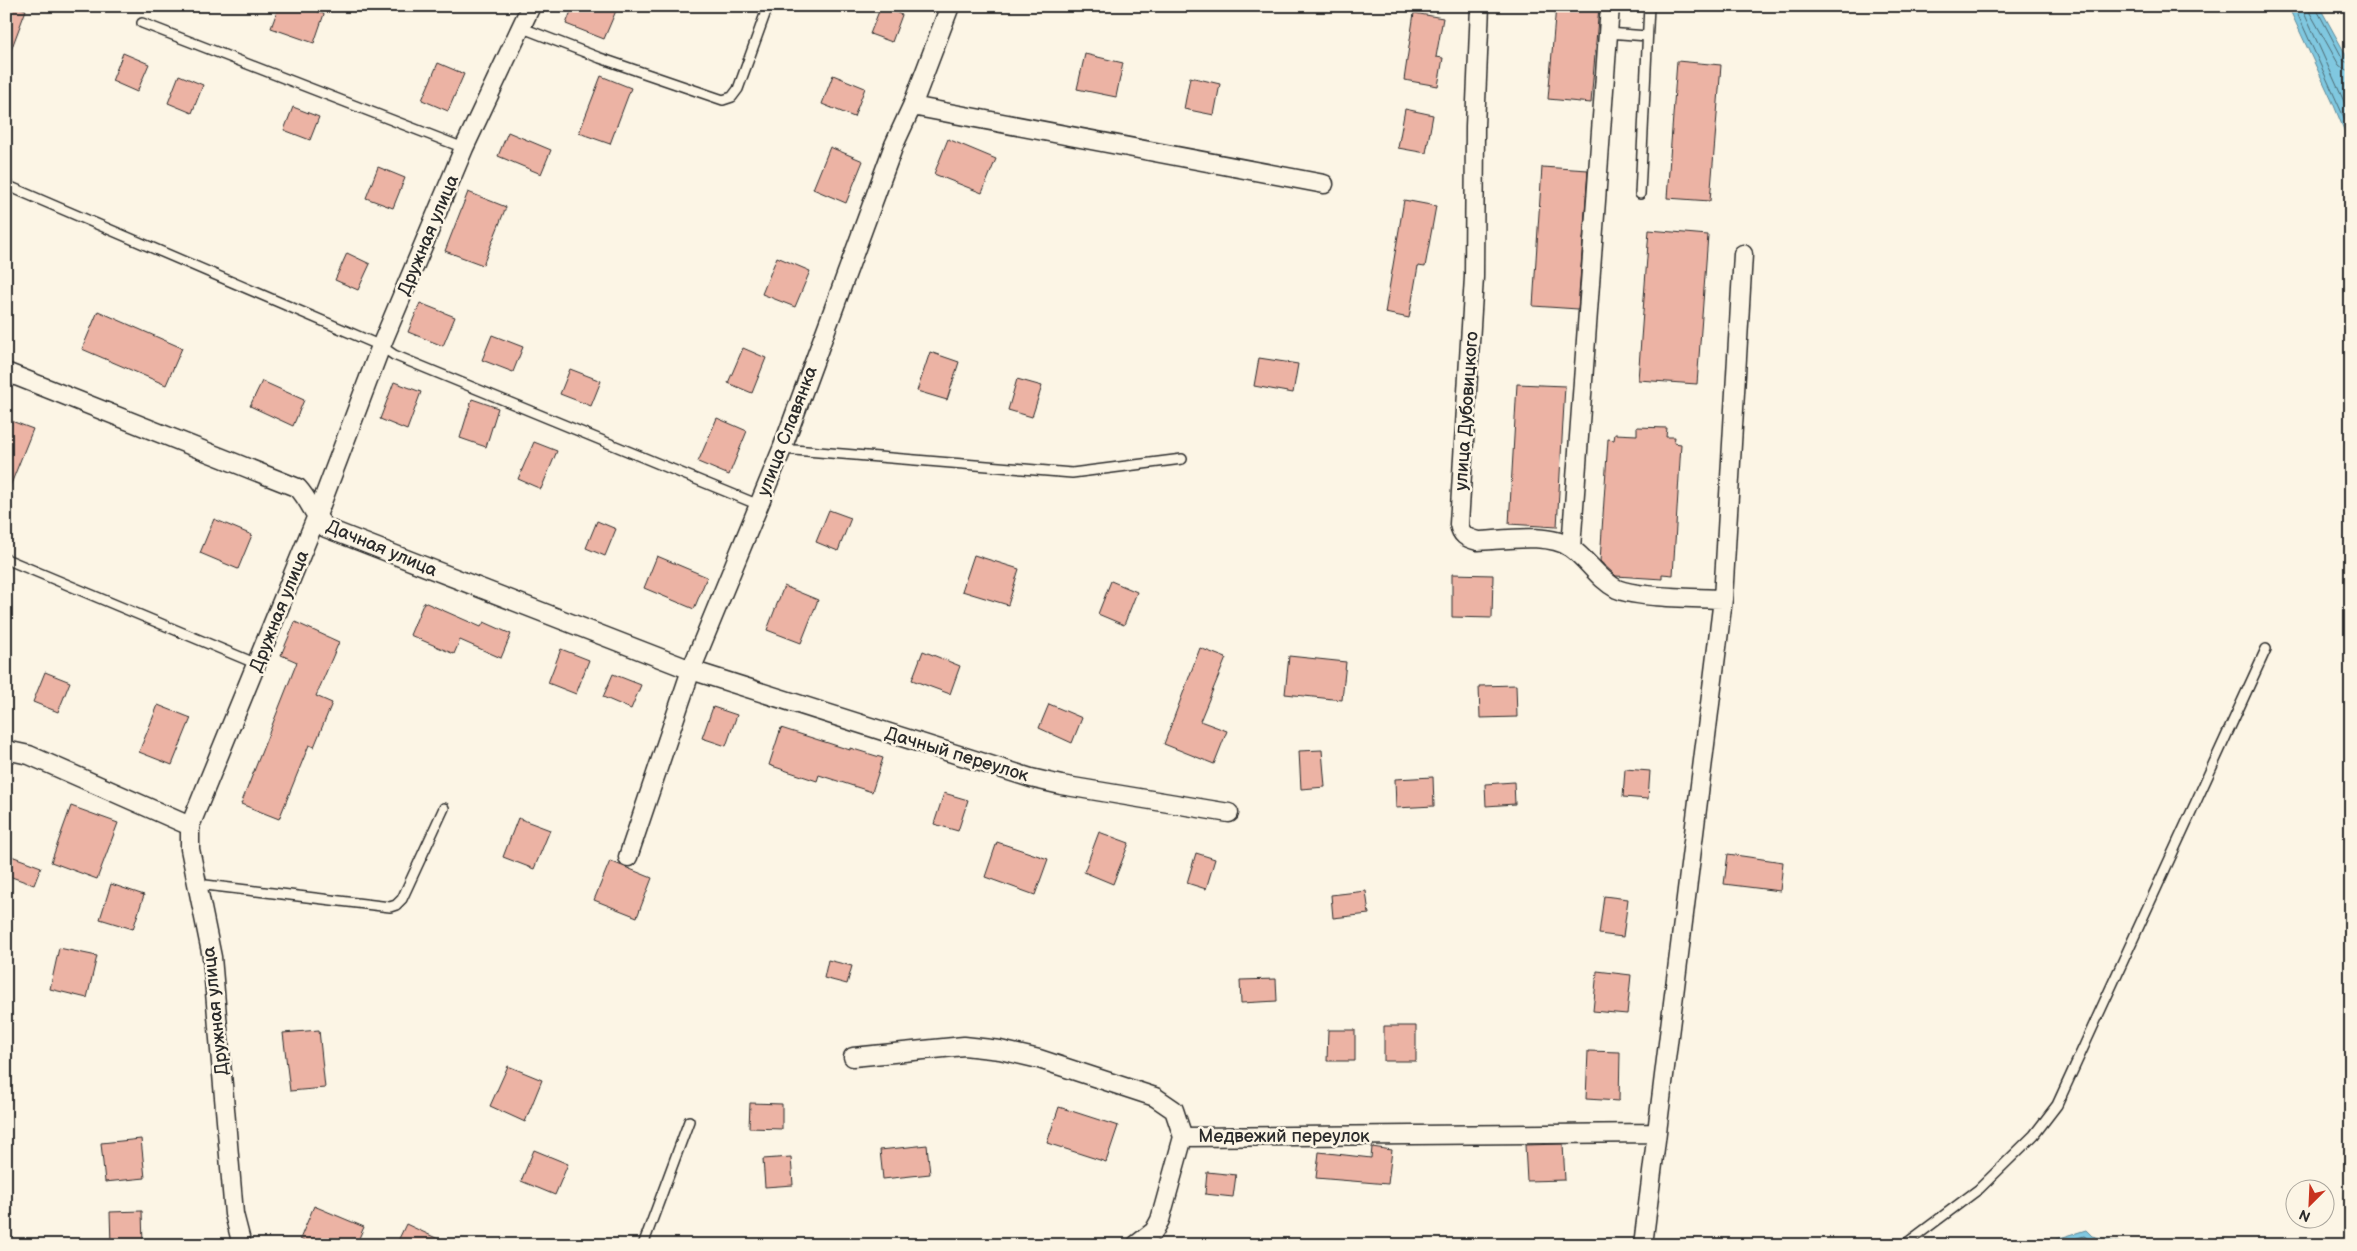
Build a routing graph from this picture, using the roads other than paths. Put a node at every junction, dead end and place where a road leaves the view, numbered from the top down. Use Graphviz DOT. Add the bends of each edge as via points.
graph roads {
  1 [pos="531,6"];
  2 [pos="768,6"];
  3 [pos="950,6"];
  4 [pos="1480,6"];
  5 [pos="1610,6"];
  6 [pos="1649,6"];
  7 [pos="142,23"];
  8 [pos="520,27"];
  9 [pos="1608,33"];
  10 [pos="1647,36"];
  11 [pos="912,106"];
  12 [pos="464,148"];
  13 [pos="1324,184"];
  14 [pos="6,185"];
  15 [pos="1640,194"];
  16 [pos="1743,254"];
  17 [pos="381,346"];
  18 [pos="6,372"];
  19 [pos="782,450"];
  20 [pos="1182,458"];
  21 [pos="759,505"];
  22 [pos="316,518"];
  23 [pos="1571,548"];
  24 [pos="6,559"];
  25 [pos="1723,599"];
  26 [pos="2266,649"];
  27 [pos="258,664"];
  28 [pos="691,670"];
  29 [pos="6,750"];
  30 [pos="444,808"];
  31 [pos="1229,813"];
  32 [pos="190,826"];
  33 [pos="628,857"];
  34 [pos="197,884"];
  35 [pos="853,1057"];
  36 [pos="689,1121"];
  37 [pos="1656,1133"];
  38 [pos="1183,1137"];
  39 [pos="242,1245"];
  40 [pos="643,1245"];
  41 [pos="1136,1245"];
  42 [pos="1643,1245"];
  43 [pos="1904,1245"];
  1 -- 8 [label="street, Дружная улица"];
  2 -- 8 [label="lane" via="738,89 732,97 723,100"];
  3 -- 11 [label="street, улица Славянка"];
  4 -- 23 [label="street, улица Дубовицкого" via="1474,277 1459,524 1461,533 1468,539 1542,539"];
  5 -- 9 [label="street"];
  6 -- 10 [label="lane"];
  7 -- 12 [label="lane"];
  8 -- 12 [label="street, Дружная улица"];
  9 -- 10 [label="lane"];
  9 -- 23 [label="street"];
  10 -- 15 [label="lane"];
  11 -- 13 [label="street"];
  11 -- 19 [label="street, улица Славянка" via="894,145"];
  12 -- 17 [label="street, Дружная улица"];
  14 -- 17 [label="lane"];
  16 -- 25 [label="street"];
  17 -- 21 [label="lane"];
  17 -- 22 [label="street, Дружная улица"];
  18 -- 22 [label="street, Дачная улица" via="298,488 308,499"];
  19 -- 20 [label="lane" via="1072,473"];
  19 -- 21 [label="street, улица Славянка"];
  21 -- 28 [label="street, улица Славянка"];
  22 -- 27 [label="street, Дружная улица"];
  22 -- 28 [label="street, Дачная улица" via="326,528"];
  23 -- 25 [label="street, улица Дубовицкого" via="1603,580 1618,589 1633,594"];
  24 -- 27 [label="lane"];
  25 -- 37 [label="street"];
  26 -- 43 [label="lane" via="2057,1105 2034,1135 1979,1189"];
  27 -- 32 [label="street, Дружная улица"];
  28 -- 31 [label="street, Дачный переулок" via="1031,778"];
  28 -- 33 [label="street, улица Славянка"];
  29 -- 32 [label="street" via="29,755"];
  30 -- 34 [label="lane" via="402,899 396,905"];
  32 -- 34 [label="street, Дружная улица" via="190,849"];
  34 -- 39 [label="street, Дружная улица" via="212,957 234,1214"];
  35 -- 38 [label="street, Медвежий переулок" via="964,1046 1039,1059 1156,1097 1174,1110"];
  36 -- 40 [label="lane"];
  37 -- 38 [label="street, Медвежий переулок"];
  37 -- 42 [label="street"];
  38 -- 41 [label="street" via="1160,1220 1154,1231"];
}
